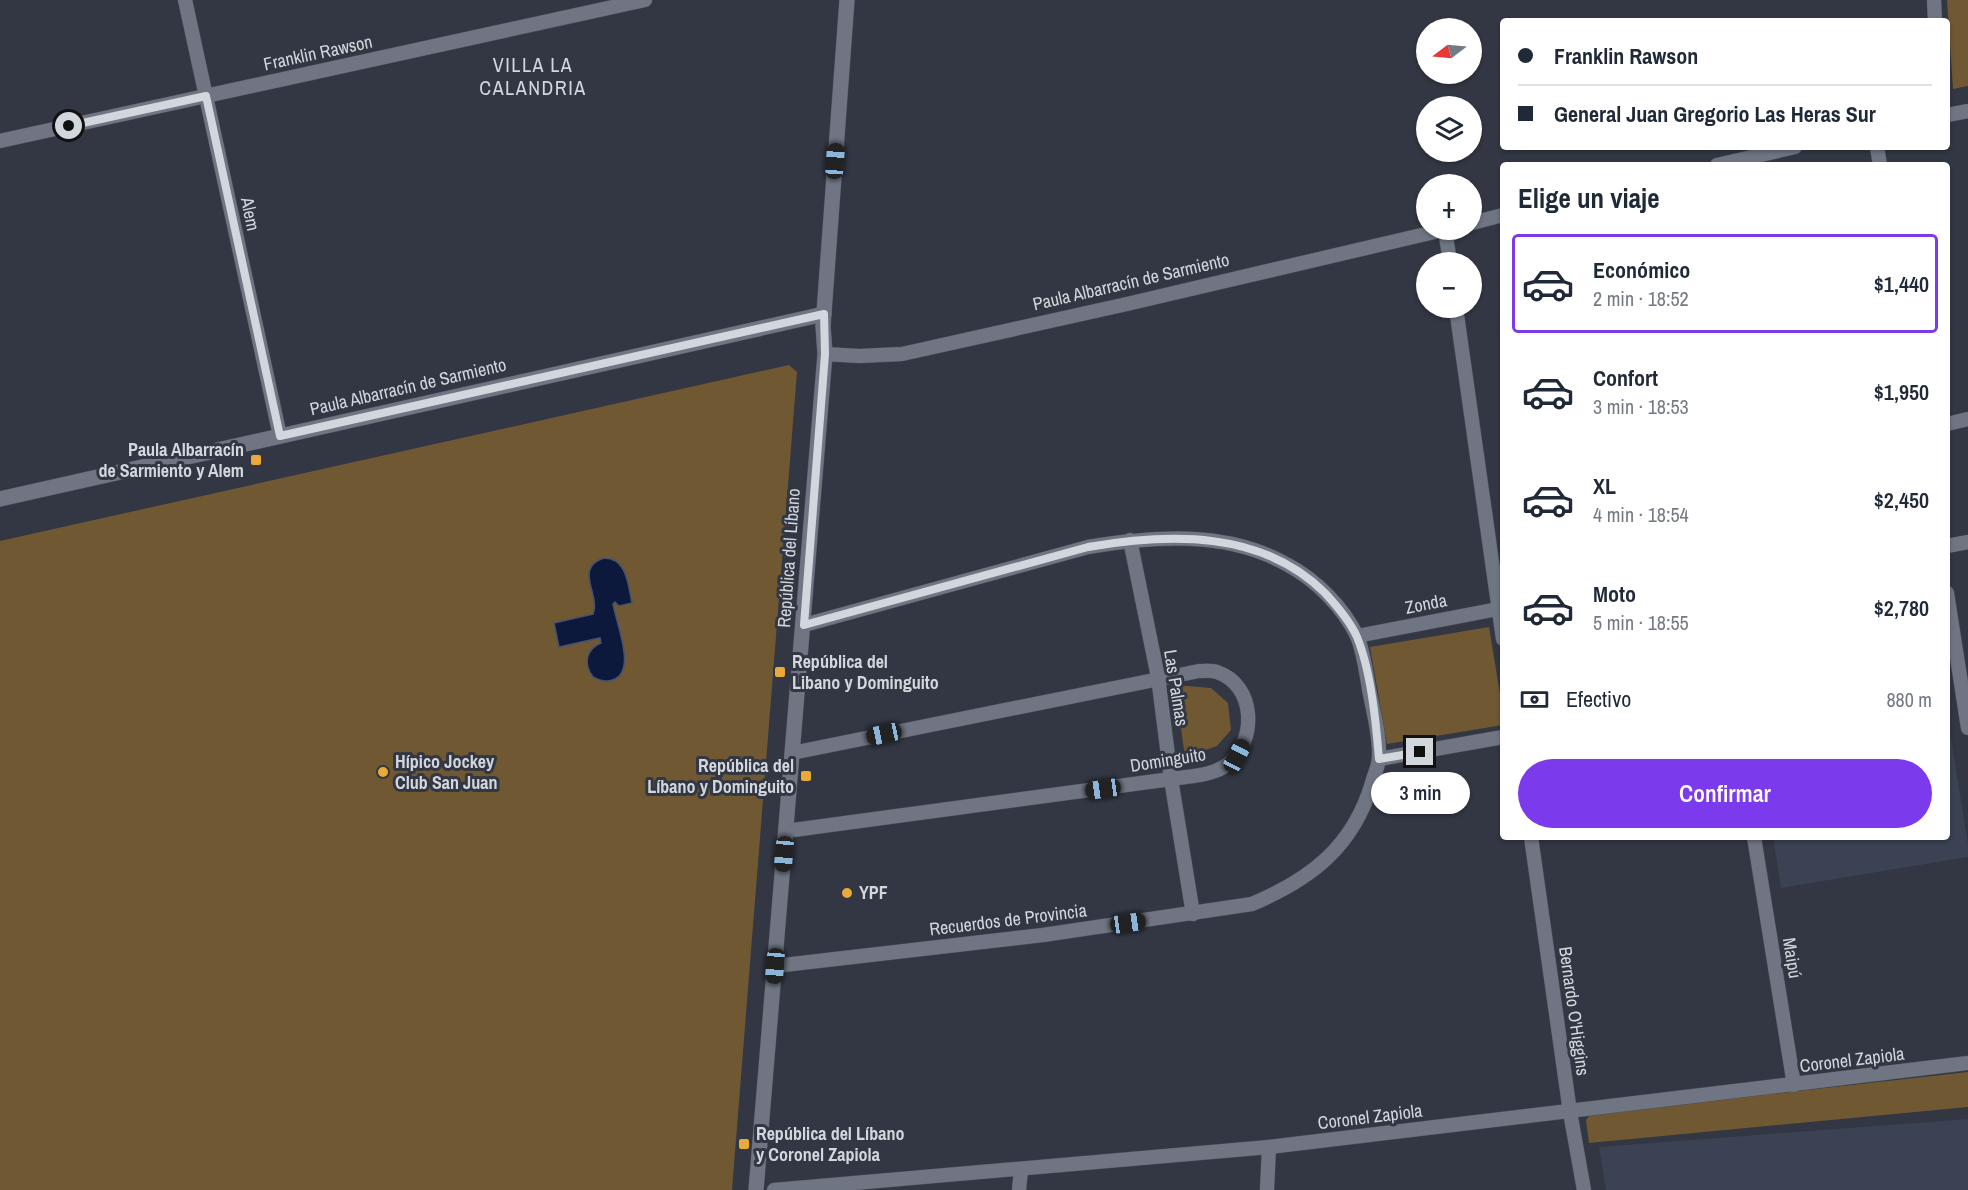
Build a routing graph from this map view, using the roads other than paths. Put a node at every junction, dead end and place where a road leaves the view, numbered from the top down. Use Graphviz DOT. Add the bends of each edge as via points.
graph roads {
  1 [pos="185,0"];
  2 [pos="645,0"];
  3 [pos="848,0"];
  4 [pos="1934,0"];
  5 [pos="1935,18"];
  6 [pos="206,96"];
  7 [pos="1968,111"];
  8 [pos="1950,114"];
  9 [pos="0,141"];
  10 [pos="1782,150"];
  11 [pos="1730,162"];
  12 [pos="1500,216"];
  13 [pos="1482,220"];
  14 [pos="1416,237"];
  15 [pos="824,314"];
  16 [pos="1457,318"];
  17 [pos="825,354"];
  18 [pos="1968,419"];
  19 [pos="1950,423"];
  20 [pos="280,436"];
  21 [pos="0,499"];
  22 [pos="1130,540"];
  23 [pos="1968,542"];
  24 [pos="1950,545"];
  25 [pos="1500,602"];
  26 [pos="1950,605"];
  27 [pos="1500,609"];
  28 [pos="804,625"];
  29 [pos="1357,636"];
  30 [pos="1962,651"];
  31 [pos="1158,677"];
  32 [pos="1968,728"];
  33 [pos="1500,738"];
  34 [pos="792,753"];
  35 [pos="1379,759"];
  36 [pos="1171,779"];
  37 [pos="786,831"];
  38 [pos="1531,840"];
  39 [pos="1754,840"];
  40 [pos="1193,914"];
  41 [pos="775,966"];
  42 [pos="1968,1064"];
  43 [pos="1794,1085"];
  44 [pos="1570,1112"];
  45 [pos="1269,1147"];
  46 [pos="1021,1170"];
  47 [pos="756,1190"];
  48 [pos="774,1190"];
  49 [pos="1019,1190"];
  50 [pos="1267,1190"];
  51 [pos="1584,1190"];
  1 -- 6 [label="street, Alem"];
  2 -- 6 [label="street, Franklin Rawson"];
  3 -- 15 [label="main road, República del Líbano"];
  4 -- 5 [label="street"];
  6 -- 9 [label="street, Franklin Rawson"];
  6 -- 20 [label="street, Alem"];
  7 -- 8 [label="street"];
  10 -- 11 [label="street"];
  12 -- 13 [label="street"];
  14 -- 17 [label="street, Paula Albarracín de Sarmiento" via="902,354"];
  15 -- 17 [label="main road, República del Líbano"];
  15 -- 20 [label="main road, Paula Albarracín de Sarmiento"];
  16 -- 25 [label="street"];
  17 -- 28 [label="main road, República del Líbano"];
  18 -- 19 [label="street"];
  20 -- 21 [label="main road, Paula Albarracín de Sarmiento"];
  22 -- 28 [label="street, Recuerdos de Provincia" via="1088,547"];
  22 -- 29 [label="street, Recuerdos de Provincia" via="1207,540 1258,551 1315,583 1338,607"];
  22 -- 31 [label="street, Las Palmas"];
  23 -- 24 [label="street"];
  26 -- 30 [label="street"];
  27 -- 29 [label="street, Zonda"];
  28 -- 34 [label="main road, República del Líbano"];
  29 -- 35 [label="street, Recuerdos de Provincia"];
  30 -- 32 [label="street"];
  31 -- 34 [label="street, Dominguito"];
  31 -- 36 [label="street, Las Palmas"];
  31 -- 36 [label="street, Dominguito" via="1217,672 1236,684 1246,702 1249,719 1245,740 1227,765 1216,771"];
  33 -- 35 [label="street"];
  34 -- 37 [label="main road, República del Líbano"];
  35 -- 40 [label="street, Recuerdos de Provincia" via="1356,822 1345,841 1318,868 1252,904"];
  36 -- 37 [label="street, Dominguito"];
  36 -- 40 [label="street, Las Palmas"];
  37 -- 41 [label="main road, República del Líbano"];
  38 -- 44 [label="street, Bernardo O'Higgins"];
  39 -- 43 [label="street, Maipú"];
  40 -- 41 [label="street, Recuerdos de Provincia"];
  41 -- 47 [label="main road, República del Líbano"];
  42 -- 43 [label="street, Coronel Zapiola"];
  43 -- 44 [label="street, Coronel Zapiola"];
  44 -- 45 [label="street, Coronel Zapiola"];
  44 -- 51 [label="street, Bernardo O'Higgins"];
  45 -- 46 [label="street, Coronel Zapiola"];
  45 -- 50 [label="street"];
  46 -- 48 [label="street, Coronel Zapiola"];
  46 -- 49 [label="street"];
}
